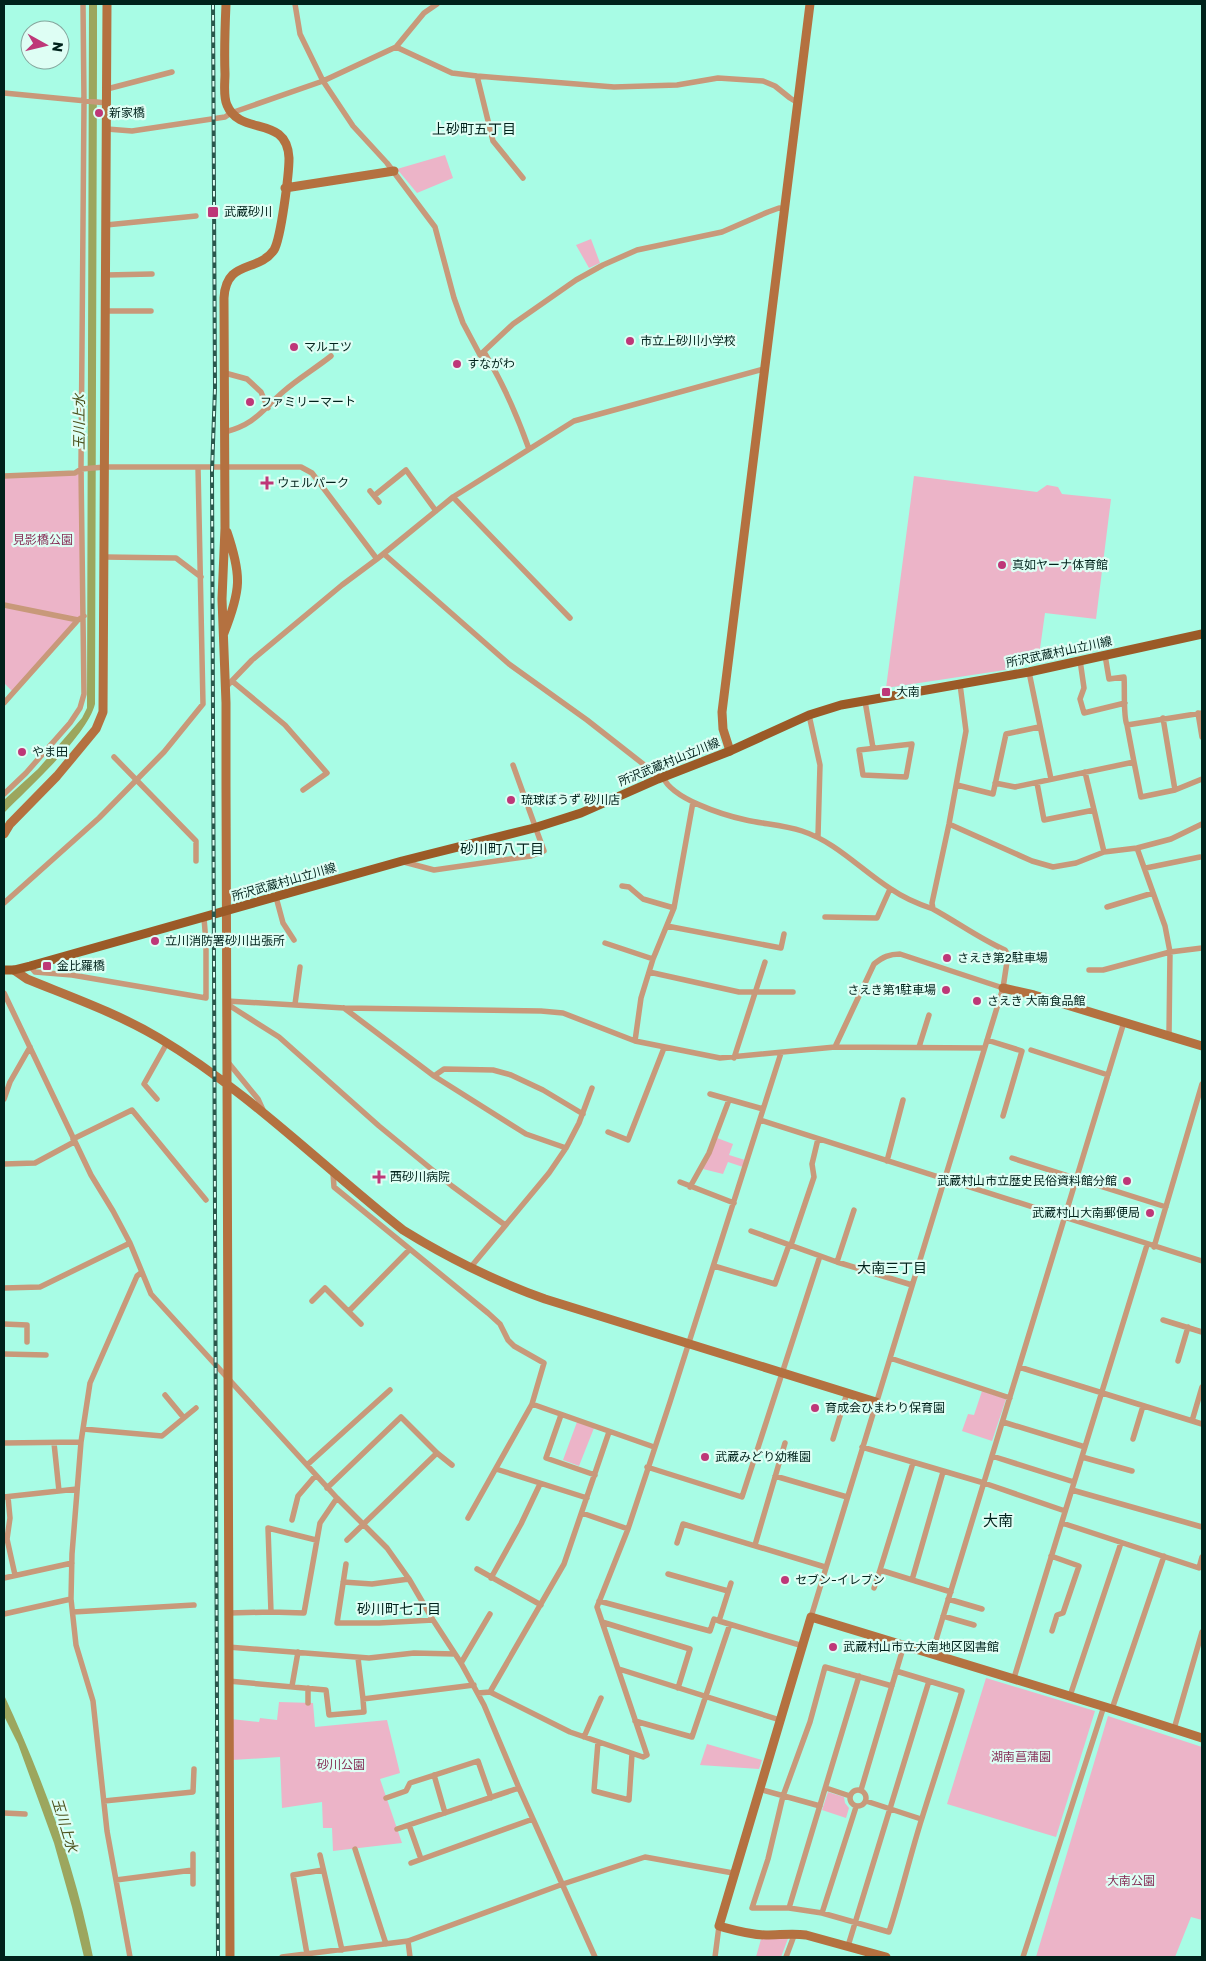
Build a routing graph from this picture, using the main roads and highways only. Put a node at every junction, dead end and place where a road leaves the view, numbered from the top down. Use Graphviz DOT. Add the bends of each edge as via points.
graph roads {
  1 [pos="1202,634"];
  2 [pos="4,970"];
  1 -- 2 [label="main road, 所沢武蔵村山立川線" via="1029,672 841,705 809,715 581,813 534,828 402,861 30,966"];
}
